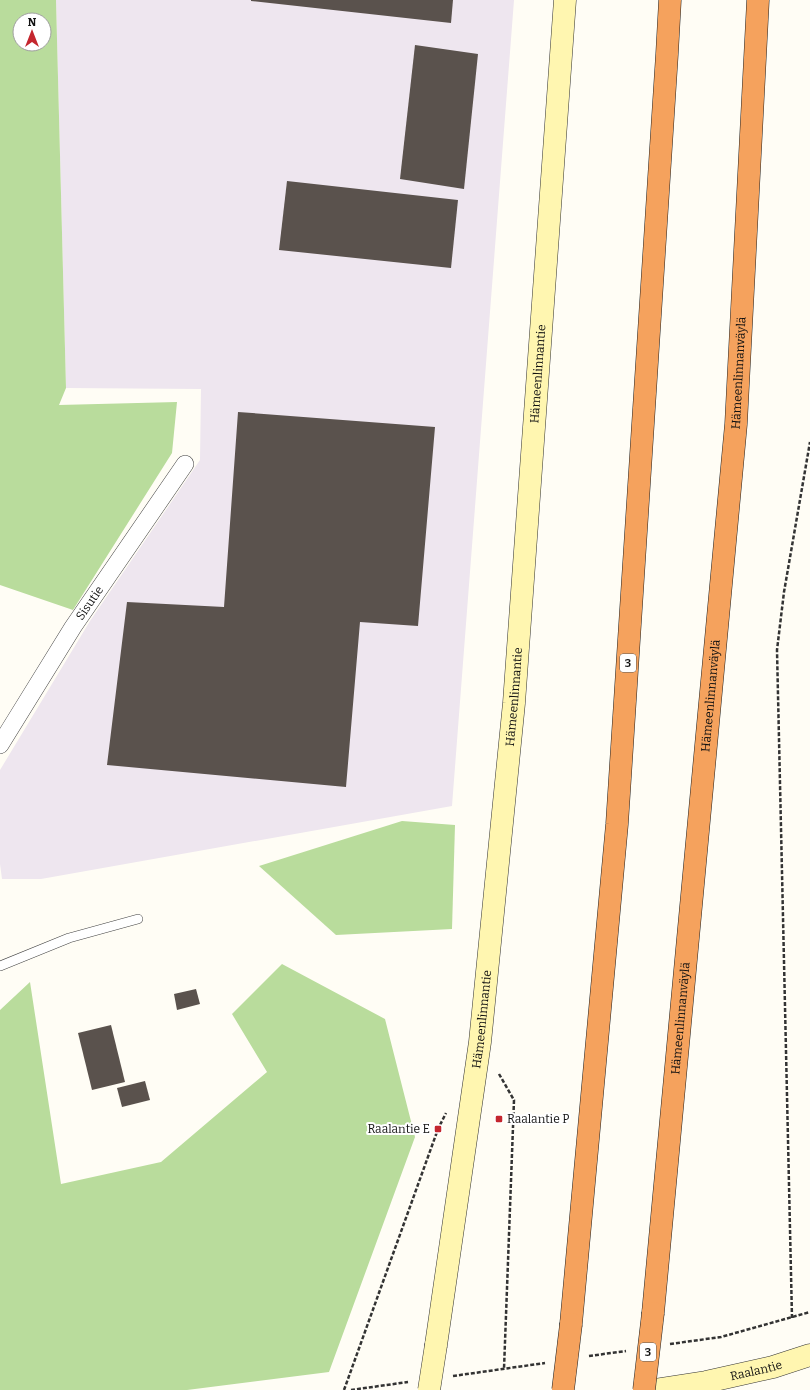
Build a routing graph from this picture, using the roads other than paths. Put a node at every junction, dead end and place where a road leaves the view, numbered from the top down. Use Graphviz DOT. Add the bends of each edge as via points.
graph roads {
  1 [pos="565,0"];
  2 [pos="670,0"];
  3 [pos="758,0"];
  4 [pos="185,464"];
  5 [pos="0,745"];
  6 [pos="138,919"];
  7 [pos="0,966"];
  8 [pos="810,1355"];
  9 [pos="430,1390"];
  10 [pos="563,1390"];
  11 [pos="644,1390"];
  12 [pos="654,1390"];
  1 -- 9 [label="main road, Hämeenlinnantie, bridge" via="514,703 480,1042"];
  2 -- 10 [label="highway, 3, bridge" via="617,824"];
  3 -- 11 [label="highway, Hämeenlinnanväylä / 3, bridge" via="736,424"];
  4 -- 5 [label="street, Sisutie" via="73,627"];
  6 -- 7 [label="lane" via="69,938"];
  8 -- 12 [label="main road, Raalantie" via="773,1367 706,1382"];
}
